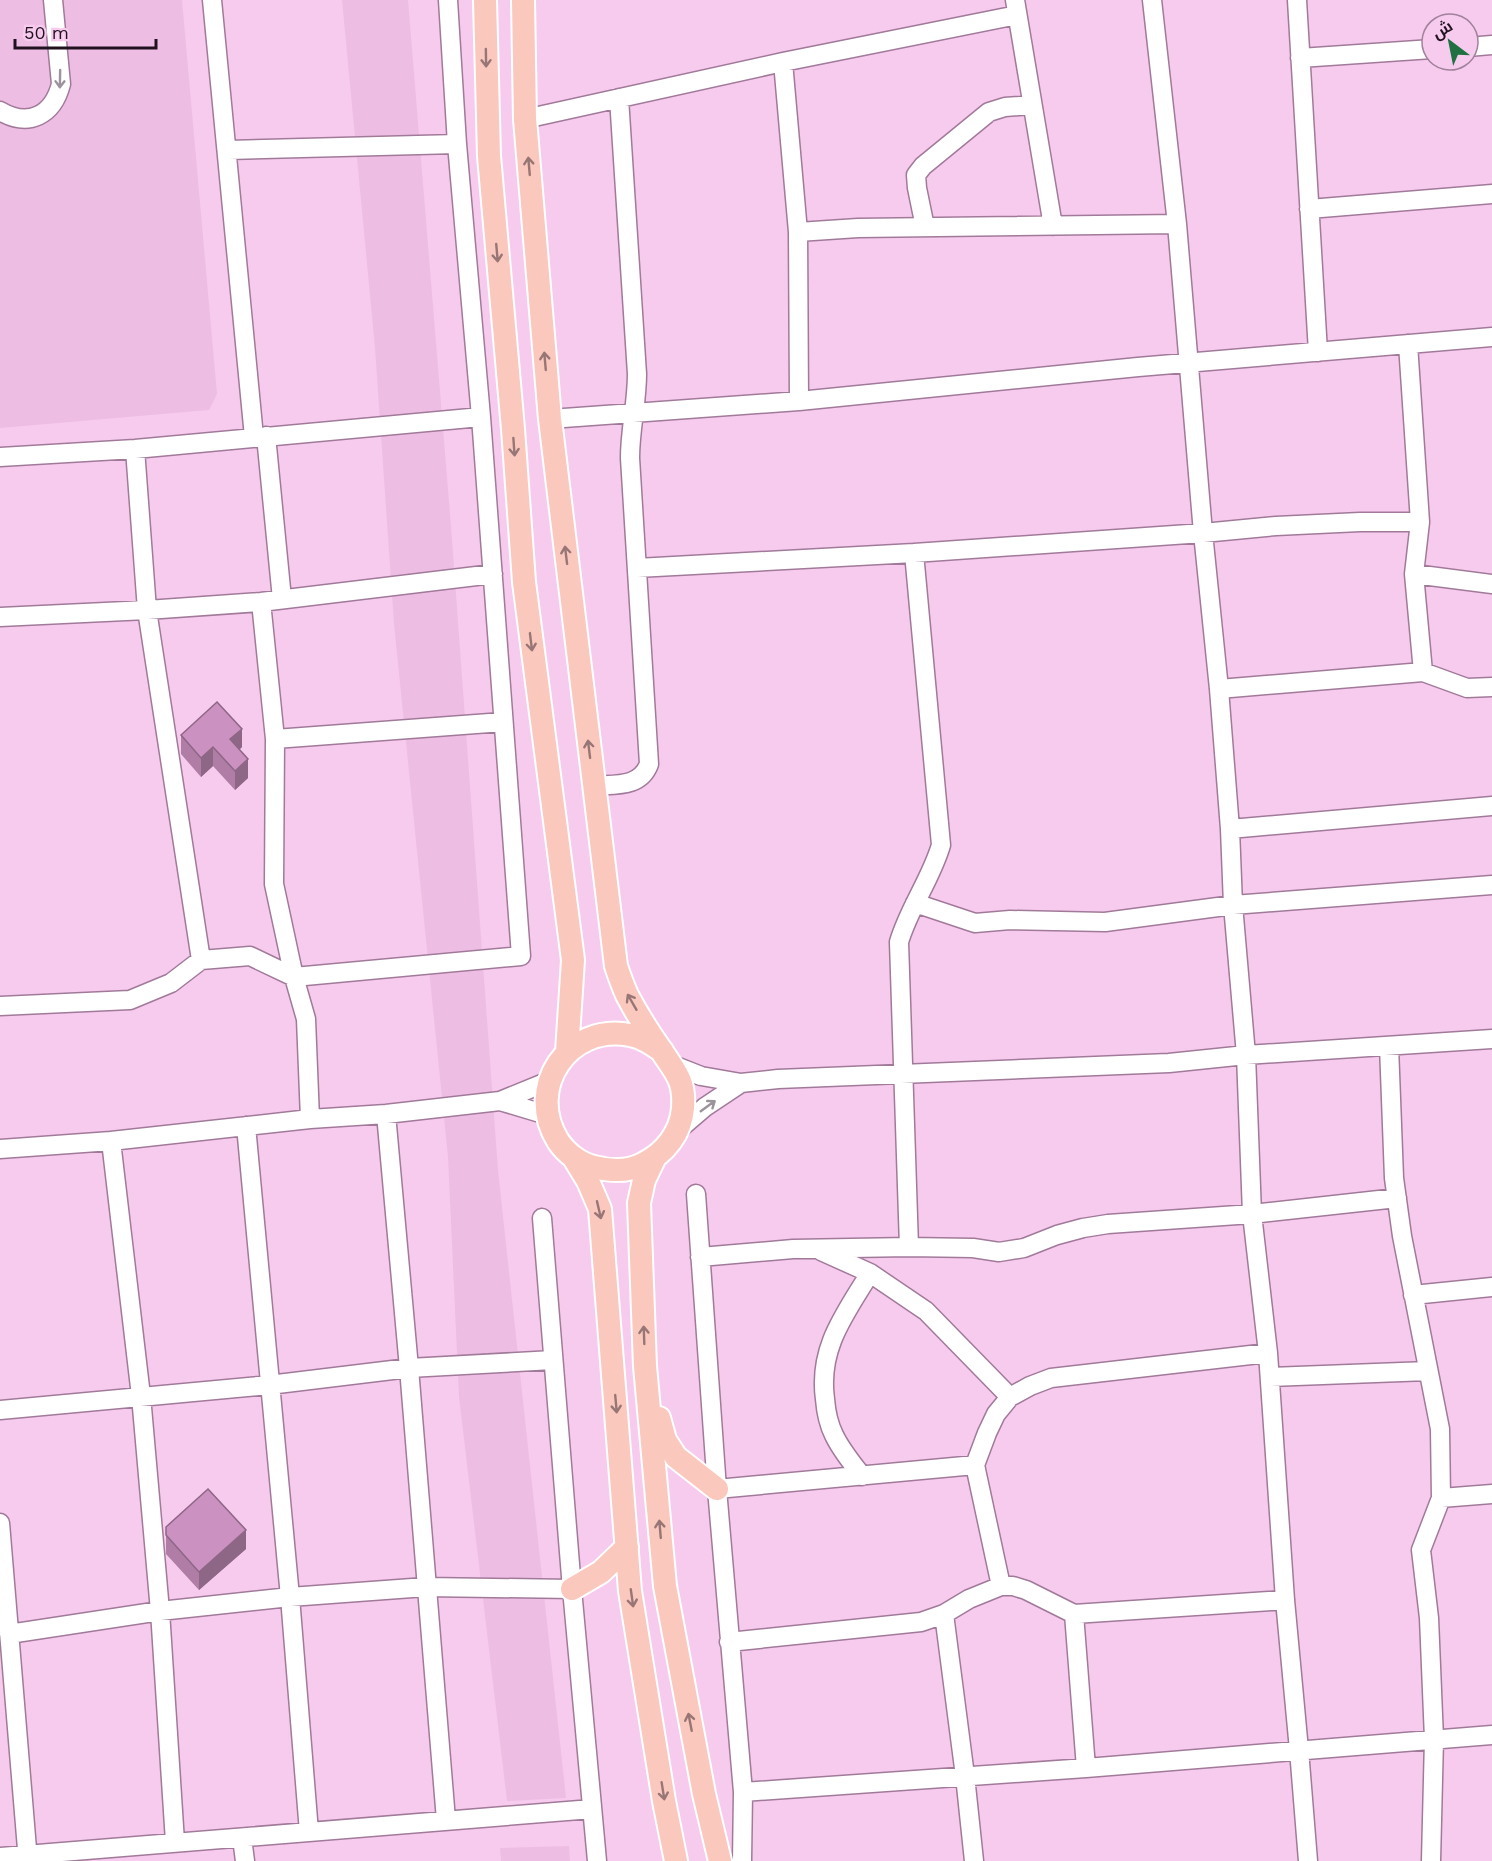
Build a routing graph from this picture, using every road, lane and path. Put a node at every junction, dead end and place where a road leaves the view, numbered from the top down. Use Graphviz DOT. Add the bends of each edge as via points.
graph roads {
  1 [pos="53,0"];
  2 [pos="212,0"];
  3 [pos="448,0"];
  4 [pos="485,0"];
  5 [pos="523,0"];
  6 [pos="1152,0"];
  7 [pos="1297,0"];
  8 [pos="1016,7"];
  9 [pos="1420,50"];
  10 [pos="1300,58"];
  11 [pos="783,62"];
  12 [pos="619,98"];
  13 [pos="1032,105"];
  14 [pos="0,111"];
  15 [pos="525,119"];
  16 [pos="458,144"];
  17 [pos="228,150"];
  18 [pos="1492,194"];
  19 [pos="1309,208"];
  20 [pos="1178,224"];
  21 [pos="925,226"];
  22 [pos="1053,226"];
  23 [pos="798,232"];
  24 [pos="1492,337"];
  25 [pos="1408,344"];
  26 [pos="1318,352"];
  27 [pos="1189,363"];
  28 [pos="799,401"];
  29 [pos="634,412"];
  30 [pos="481,417"];
  31 [pos="550,419"];
  32 [pos="260,437"];
  33 [pos="135,449"];
  34 [pos="0,457"];
  35 [pos="1420,522"];
  36 [pos="1203,533"];
  37 [pos="914,554"];
  38 [pos="637,568"];
  39 [pos="493,574"];
  40 [pos="1414,574"];
  41 [pos="1492,584"];
  42 [pos="282,599"];
  43 [pos="261,602"];
  44 [pos="147,610"];
  45 [pos="0,617"];
  46 [pos="1423,672"];
  47 [pos="1492,687"];
  48 [pos="1219,689"];
  49 [pos="503,722"];
  50 [pos="275,739"];
  51 [pos="593,786"];
  52 [pos="1492,806"];
  53 [pos="1230,829"];
  54 [pos="1492,885"];
  55 [pos="915,903"];
  56 [pos="1233,904"];
  57 [pos="201,960"];
  58 [pos="294,977"];
  59 [pos="0,1006"];
  60 [pos="1492,1039"];
  61 [pos="1389,1046"];
  62 [pos="567,1052"];
  63 [pos="1246,1056"];
  64 [pos="667,1058"];
  65 [pos="904,1074"];
  66 [pos="549,1081"];
  67 [pos="741,1083"];
  68 [pos="500,1101"];
  69 [pos="386,1114"];
  70 [pos="547,1115"];
  71 [pos="310,1119"];
  72 [pos="246,1126"];
  73 [pos="677,1131"];
  74 [pos="111,1141"];
  75 [pos="0,1149"];
  76 [pos="655,1157"];
  77 [pos="574,1158"];
  78 [pos="696,1194"];
  79 [pos="1397,1198"];
  80 [pos="1252,1214"];
  81 [pos="542,1218"];
  82 [pos="909,1247"];
  83 [pos="816,1249"];
  84 [pos="700,1257"];
  85 [pos="870,1273"];
  86 [pos="1492,1287"];
  87 [pos="1413,1295"];
  88 [pos="1268,1353"];
  89 [pos="553,1360"];
  90 [pos="645,1366"];
  91 [pos="409,1368"];
  92 [pos="1428,1371"];
  93 [pos="1270,1377"];
  94 [pos="269,1384"];
  95 [pos="141,1396"];
  96 [pos="1010,1397"];
  97 [pos="0,1410"];
  98 [pos="975,1465"];
  99 [pos="862,1476"];
  100 [pos="717,1489"];
  101 [pos="1492,1494"];
  102 [pos="1441,1498"];
  103 [pos="0,1522"];
  104 [pos="627,1547"];
  105 [pos="1001,1586"];
  106 [pos="426,1587"];
  107 [pos="572,1589"];
  108 [pos="290,1597"];
  109 [pos="1285,1600"];
  110 [pos="160,1611"];
  111 [pos="944,1614"];
  112 [pos="1074,1614"];
  113 [pos="9,1634"];
  114 [pos="729,1642"];
  115 [pos="1492,1735"];
  116 [pos="1434,1739"];
  117 [pos="1299,1750"];
  118 [pos="1086,1768"];
  119 [pos="965,1776"];
  120 [pos="743,1792"];
  121 [pos="592,1809"];
  122 [pos="446,1820"];
  123 [pos="309,1832"];
  124 [pos="242,1838"];
  125 [pos="175,1842"];
  126 [pos="0,1857"];
  127 [pos="28,1858"];
  128 [pos="245,1861"];
  129 [pos="597,1861"];
  130 [pos="676,1861"];
  131 [pos="720,1861"];
  132 [pos="742,1861"];
  133 [pos="974,1861"];
  134 [pos="1308,1861"];
  135 [pos="1431,1861"];
  1 -- 14 [label="street, one-way" via="61,84 58,97 45,112 26,119"];
  2 -- 17 [label="street"];
  3 -- 16 [label="street"];
  4 -- 62 [label="main road, one-way" via="489,156 524,582 573,960"];
  5 -- 15 [label="main road"];
  6 -- 20 [label="street"];
  7 -- 10 [label="street"];
  8 -- 11 [label="street"];
  8 -- 13 [label="street"];
  9 -- 10 [label="street"];
  10 -- 19 [label="street"];
  11 -- 12 [label="street"];
  11 -- 23 [label="street"];
  12 -- 15 [label="street"];
  12 -- 29 [label="street" via="637,374"];
  13 -- 21 [label="street" via="1005,106 989,112 923,166 916,175"];
  13 -- 22 [label="street"];
  31 -- 15 [label="main road, one-way"];
  16 -- 17 [label="street"];
  16 -- 30 [label="street"];
  17 -- 32 [label="street"];
  18 -- 19 [label="street"];
  19 -- 26 [label="street"];
  20 -- 22 [label="street"];
  20 -- 27 [label="street"];
  21 -- 22 [label="street"];
  21 -- 23 [label="street"];
  23 -- 28 [label="street"];
  24 -- 25 [label="street"];
  25 -- 26 [label="street"];
  25 -- 35 [label="street"];
  26 -- 27 [label="street"];
  27 -- 28 [label="street"];
  27 -- 36 [label="street"];
  28 -- 29 [label="street"];
  29 -- 31 [label="street"];
  29 -- 38 [label="street" via="630,442"];
  30 -- 32 [label="street"];
  30 -- 39 [label="street"];
  51 -- 31 [label="main road, one-way"];
  32 -- 33 [label="street"];
  32 -- 42 [label="street"];
  33 -- 34 [label="street"];
  33 -- 44 [label="street"];
  35 -- 36 [label="street" via="1286,525"];
  35 -- 40 [label="street"];
  36 -- 37 [label="street"];
  36 -- 48 [label="street"];
  37 -- 38 [label="street"];
  37 -- 55 [label="street" via="941,845"];
  38 -- 51 [label="street" via="649,764 643,776 631,783"];
  39 -- 42 [label="street"];
  39 -- 49 [label="street"];
  40 -- 41 [label="street"];
  40 -- 46 [label="street"];
  42 -- 43 [label="street"];
  43 -- 44 [label="street"];
  43 -- 50 [label="street"];
  44 -- 45 [label="street"];
  44 -- 57 [label="street"];
  46 -- 47 [label="street" via="1467,688"];
  46 -- 48 [label="street"];
  48 -- 53 [label="street"];
  49 -- 50 [label="street"];
  49 -- 58 [label="street" via="521,956"];
  50 -- 58 [label="street" via="274,884"];
  64 -- 51 [label="main road, one-way" via="627,995 616,966"];
  52 -- 53 [label="street"];
  53 -- 56 [label="street"];
  54 -- 56 [label="street"];
  55 -- 56 [label="street" via="975,923 1105,922"];
  55 -- 65 [label="street" via="899,942"];
  56 -- 63 [label="street"];
  57 -- 58 [label="street" via="250,956"];
  57 -- 59 [label="street" via="171,983 130,1000"];
  58 -- 71 [label="street" via="306,1019"];
  60 -- 61 [label="street"];
  61 -- 63 [label="street"];
  61 -- 79 [label="street"];
  62 -- 64 [label="main road" via="598,1035 615,1033 648,1041"];
  62 -- 66 [label="main road"];
  63 -- 65 [label="street"];
  63 -- 80 [label="street"];
  64 -- 67 [label="street" via="701,1076"];
  64 -- 73 [label="main road" via="680,1080 684,1097"];
  65 -- 67 [label="street"];
  65 -- 82 [label="street"];
  66 -- 68 [label="street"];
  66 -- 70 [label="main road"];
  73 -- 67 [label="street, one-way"];
  68 -- 69 [label="street"];
  68 -- 70 [label="street"];
  69 -- 71 [label="street"];
  69 -- 91 [label="street"];
  70 -- 77 [label="main road" via="561,1146"];
  71 -- 72 [label="street"];
  72 -- 74 [label="street"];
  72 -- 94 [label="street"];
  73 -- 76 [label="main road"];
  74 -- 75 [label="street"];
  74 -- 95 [label="street"];
  76 -- 77 [label="main road" via="623,1170 589,1166"];
  90 -- 76 [label="main road, one-way" via="639,1203"];
  77 -- 104 [label="main road, one-way" via="600,1209"];
  78 -- 84 [label="street"];
  79 -- 80 [label="street"];
  79 -- 87 [label="street"];
  80 -- 82 [label="street" via="1108,1224 999,1252"];
  80 -- 88 [label="street"];
  81 -- 89 [label="street"];
  82 -- 83 [label="street"];
  83 -- 84 [label="street"];
  83 -- 85 [label="street"];
  84 -- 100 [label="street"];
  85 -- 96 [label="street" via="926,1311"];
  85 -- 99 [label="street" via="833,1335 824,1363 827,1415 833,1434"];
  86 -- 87 [label="street"];
  87 -- 92 [label="street"];
  88 -- 93 [label="street"];
  88 -- 96 [label="street" via="1051,1378"];
  89 -- 91 [label="street"];
  89 -- 107 [label="street"];
  90 -- 100 [label="main road" via="669,1449"];
  131 -- 90 [label="main road, one-way" via="665,1586"];
  91 -- 94 [label="street"];
  91 -- 106 [label="street"];
  92 -- 93 [label="street"];
  92 -- 102 [label="street" via="1440,1429"];
  93 -- 109 [label="street"];
  94 -- 95 [label="street"];
  94 -- 108 [label="street"];
  95 -- 97 [label="street"];
  95 -- 110 [label="street"];
  96 -- 98 [label="street" via="996,1414"];
  98 -- 99 [label="street"];
  98 -- 105 [label="street"];
  99 -- 100 [label="street"];
  100 -- 114 [label="street"];
  101 -- 102 [label="street"];
  102 -- 116 [label="street" via="1421,1550 1429,1618"];
  103 -- 113 [label="street"];
  104 -- 107 [label="main road" via="601,1572"];
  104 -- 130 [label="main road, one-way" via="632,1603"];
  105 -- 111 [label="street"];
  105 -- 112 [label="street" via="1026,1590"];
  106 -- 107 [label="street"];
  106 -- 108 [label="street"];
  106 -- 122 [label="street"];
  107 -- 121 [label="street"];
  108 -- 110 [label="street"];
  108 -- 123 [label="street"];
  109 -- 112 [label="street"];
  109 -- 117 [label="street"];
  110 -- 113 [label="street"];
  110 -- 125 [label="street"];
  111 -- 114 [label="street" via="921,1622"];
  111 -- 119 [label="street"];
  112 -- 118 [label="street"];
  113 -- 127 [label="street"];
  114 -- 120 [label="street"];
  115 -- 116 [label="street"];
  116 -- 117 [label="street"];
  116 -- 135 [label="street"];
  117 -- 118 [label="street"];
  117 -- 134 [label="street"];
  118 -- 119 [label="street"];
  119 -- 120 [label="street"];
  119 -- 133 [label="street"];
  120 -- 132 [label="street"];
  121 -- 122 [label="street"];
  121 -- 129 [label="street"];
  122 -- 123 [label="street"];
  123 -- 124 [label="street"];
  124 -- 125 [label="street"];
  124 -- 128 [label="street"];
  125 -- 127 [label="street"];
  126 -- 127 [label="street"];
}
